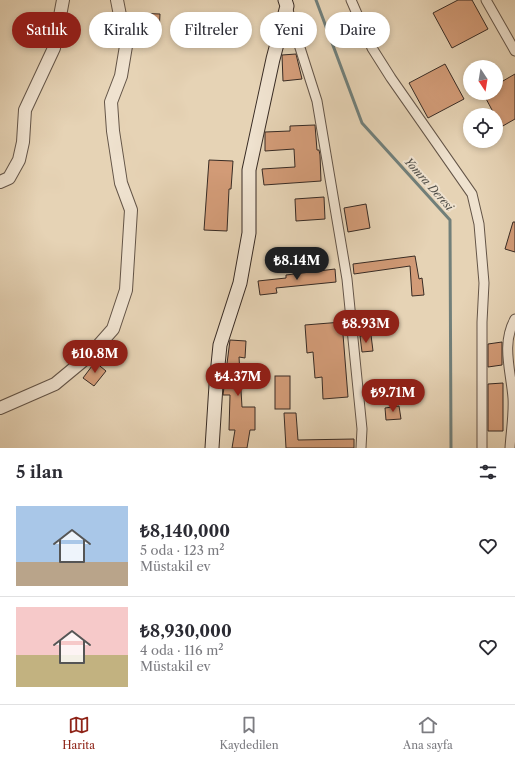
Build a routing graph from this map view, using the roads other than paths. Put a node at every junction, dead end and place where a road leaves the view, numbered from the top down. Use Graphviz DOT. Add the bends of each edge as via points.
graph roads {
  1 [pos="63,0"];
  2 [pos="117,0"];
  3 [pos="351,0"];
  4 [pos="486,0"];
  5 [pos="286,3"];
  6 [pos="515,51"];
  7 [pos="0,182"];
  8 [pos="515,319"];
  9 [pos="0,408"];
  10 [pos="212,448"];
  11 [pos="361,448"];
  12 [pos="482,448"];
  13 [pos="510,448"];
  1 -- 7 [label="street" via="54,48 25,110 19,160 9,178"];
  2 -- 9 [label="street" via="126,46 121,76 111,102 121,183 131,210 126,290 112,329 90,355 55,384"];
  3 -- 12 [label="street" via="372,48 390,78 472,194 484,283"];
  4 -- 6 [label="street"];
  5 -- 10 [label="main road" via="249,170 248,233 240,283 220,344"];
  5 -- 11 [label="street" via="320,116 347,278 362,429"];
  8 -- 13 [label="street" via="507,342 513,400"];
}
